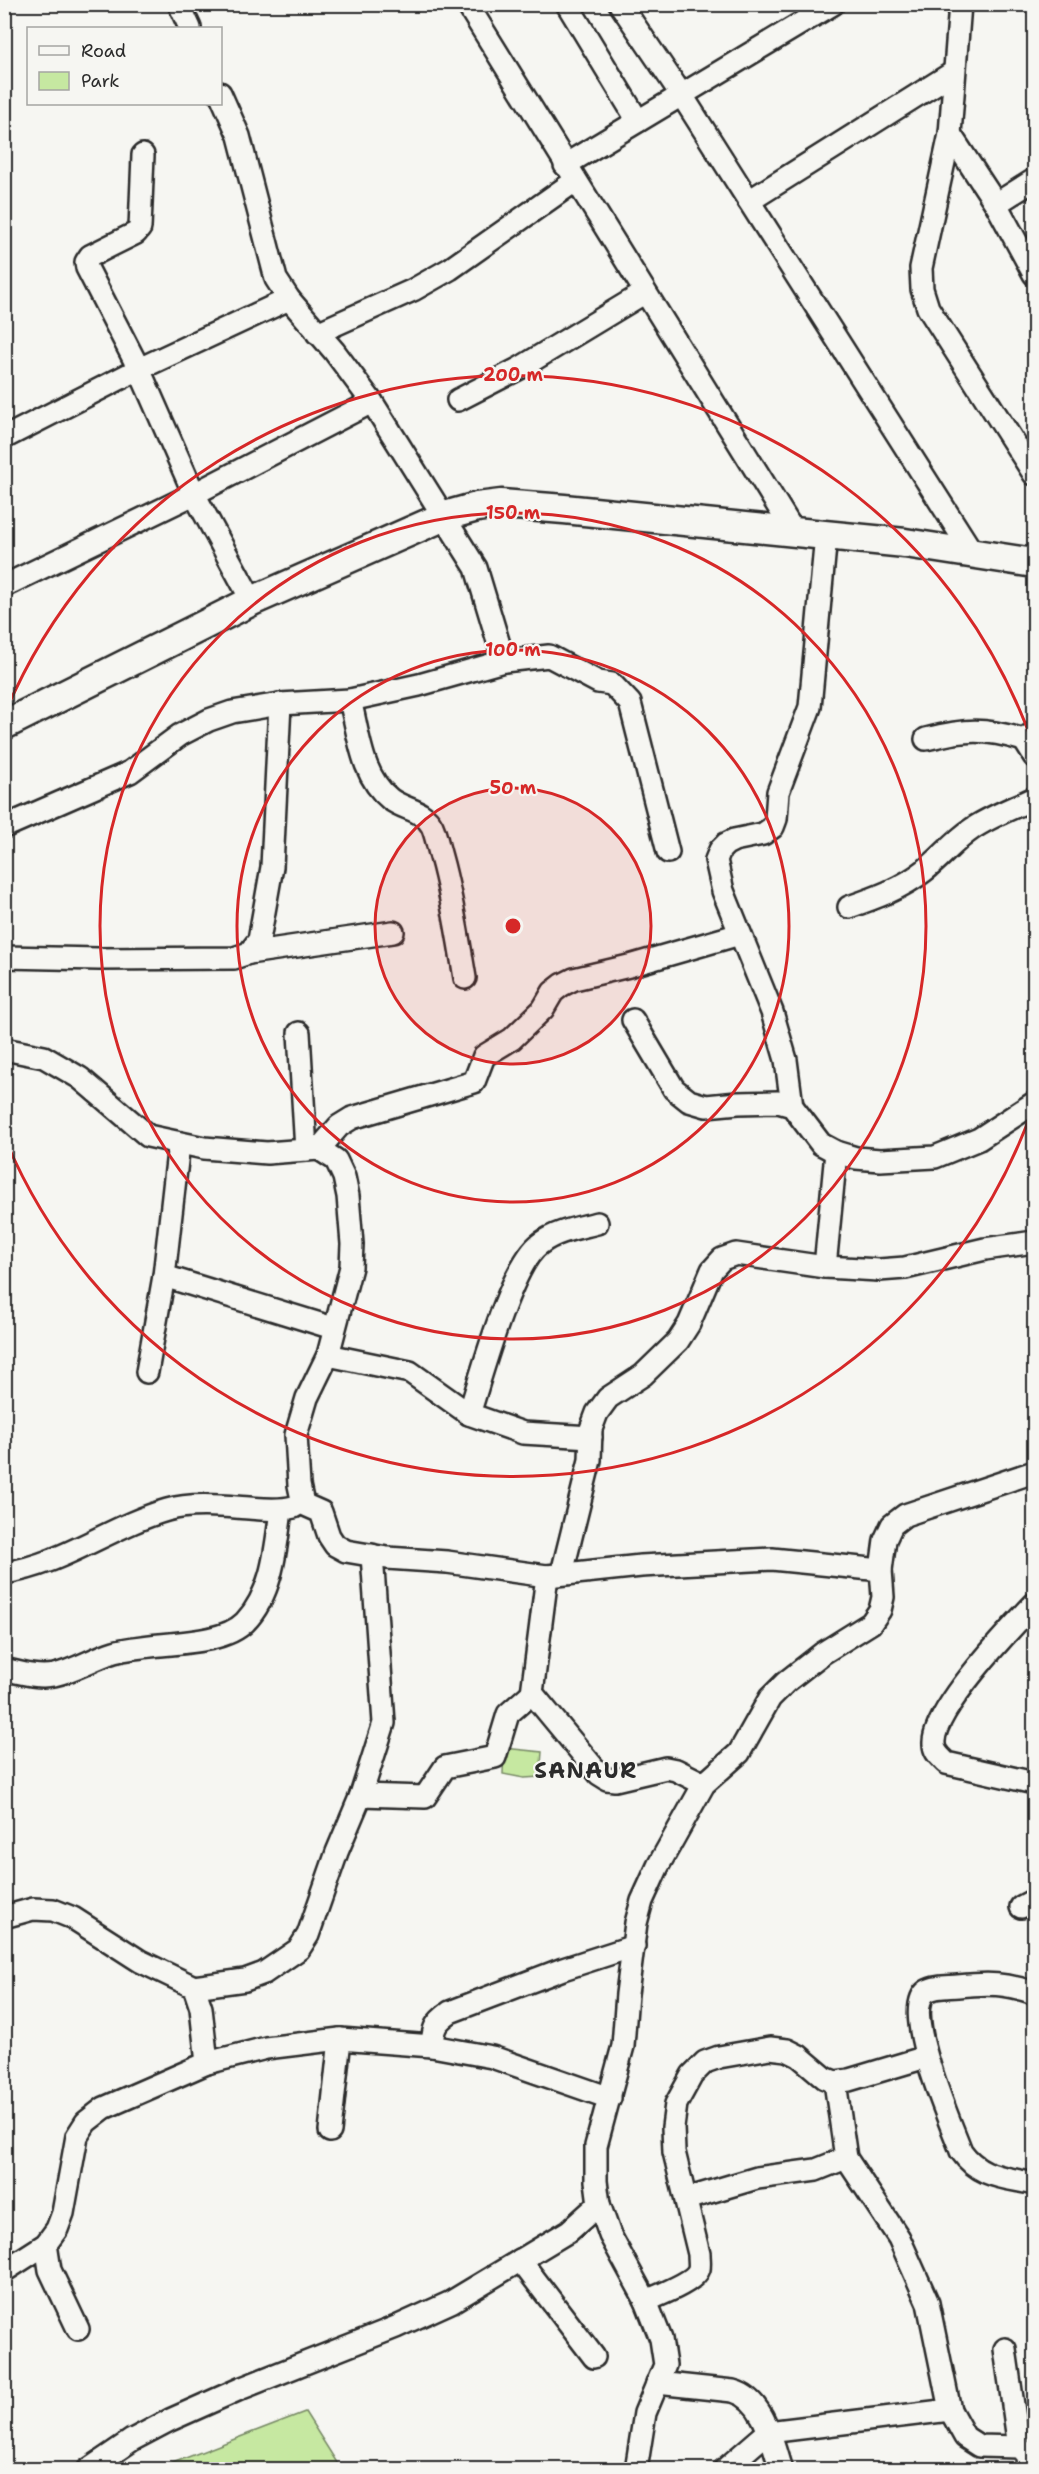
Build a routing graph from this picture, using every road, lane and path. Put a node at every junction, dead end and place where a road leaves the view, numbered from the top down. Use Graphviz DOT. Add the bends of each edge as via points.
graph roads {
  1 [pos="179,4"];
  2 [pos="467,4"];
  3 [pos="567,4"];
  4 [pos="620,4"];
  5 [pos="833,4"];
  6 [pos="961,5"];
  7 [pos="190,27"];
  8 [pos="954,72"];
  9 [pos="681,94"];
  10 [pos="222,98"];
  11 [pos="638,121"];
  12 [pos="950,134"];
  13 [pos="143,155"];
  14 [pos="570,173"];
  15 [pos="1035,180"];
  16 [pos="749,201"];
  17 [pos="996,204"];
  18 [pos="1035,274"];
  19 [pos="644,293"];
  20 [pos="289,299"];
  21 [pos="317,333"];
  22 [pos="139,369"];
  23 [pos="458,400"];
  24 [pos="372,402"];
  25 [pos="4,438"];
  26 [pos="1035,474"];
  27 [pos="194,494"];
  28 [pos="444,516"];
  29 [pos="794,532"];
  30 [pos="825,535"];
  31 [pos="972,552"];
  32 [pos="1035,563"];
  33 [pos="4,586"];
  34 [pos="252,601"];
  35 [pos="504,661"];
  36 [pos="350,700"];
  37 [pos="280,704"];
  38 [pos="4,725"];
  39 [pos="926,738"];
  40 [pos="1031,743"];
  41 [pos="1035,798"];
  42 [pos="4,827"];
  43 [pos="669,852"];
  44 [pos="849,907"];
  45 [pos="393,932"];
  46 [pos="740,934"];
  47 [pos="249,953"];
  48 [pos="4,957"];
  49 [pos="465,978"];
  50 [pos="633,1020"];
  51 [pos="299,1033"];
  52 [pos="4,1049"];
  53 [pos="1035,1103"];
  54 [pos="792,1106"];
  55 [pos="180,1143"];
  56 [pos="313,1150"];
  57 [pos="836,1152"];
  58 [pos="597,1223"];
  59 [pos="1035,1242"];
  60 [pos="825,1267"];
  61 [pos="164,1276"];
  62 [pos="333,1328"];
  63 [pos="328,1355"];
  64 [pos="147,1372"];
  65 [pos="469,1414"];
  66 [pos="591,1437"];
  67 [pos="1035,1472"];
  68 [pos="303,1504"];
  69 [pos="281,1510"];
  70 [pos="372,1555"];
  71 [pos="881,1570"];
  72 [pos="4,1573"];
  73 [pos="555,1575"];
  74 [pos="1035,1604"];
  75 [pos="4,1669"];
  76 [pos="532,1693"];
  77 [pos="1035,1783"];
  78 [pos="704,1784"];
  79 [pos="361,1795"];
  80 [pos="4,1917"];
  81 [pos="634,1946"];
  82 [pos="194,1987"];
  83 [pos="1035,1994"];
  84 [pos="340,2040"];
  85 [pos="432,2046"];
  86 [pos="926,2057"];
  87 [pos="207,2062"];
  88 [pos="835,2082"];
  89 [pos="610,2098"];
  90 [pos="330,2131"];
  91 [pos="846,2158"];
  92 [pos="1035,2184"];
  93 [pos="686,2199"];
  94 [pos="599,2204"];
  95 [pos="46,2244"];
  96 [pos="520,2260"];
  97 [pos="4,2271"];
  98 [pos="646,2301"];
  99 [pos="78,2329"];
  100 [pos="1005,2349"];
  101 [pos="594,2357"];
  102 [pos="657,2383"];
  103 [pos="950,2410"];
  104 [pos="768,2432"];
  105 [pos="1019,2447"];
  106 [pos="94,2468"];
  107 [pos="636,2469"];
  108 [pos="724,2469"];
  109 [pos="781,2469"];
  110 [pos="1030,2469"];
  1 -- 7 [label="street"];
  2 -- 14 [label="street"];
  3 -- 11 [label="street"];
  4 -- 9 [label="street"];
  5 -- 9 [label="street"];
  6 -- 8 [label="street"];
  8 -- 12 [label="street"];
  8 -- 16 [label="street"];
  9 -- 11 [label="street"];
  9 -- 16 [label="street"];
  10 -- 20 [label="street" via="239,136 276,279"];
  11 -- 14 [label="street"];
  12 -- 17 [label="street"];
  12 -- 26 [label="street" via="921,268 922,289 928,308"];
  13 -- 22 [label="street" via="140,228 86,262"];
  14 -- 19 [label="street"];
  14 -- 21 [label="street" via="450,269"];
  15 -- 17 [label="street"];
  16 -- 31 [label="street"];
  17 -- 18 [label="street"];
  19 -- 23 [label="street" via="520,368"];
  19 -- 29 [label="street"];
  20 -- 21 [label="street"];
  20 -- 22 [label="street"];
  21 -- 24 [label="street"];
  22 -- 25 [label="street"];
  22 -- 27 [label="street"];
  24 -- 27 [label="street"];
  24 -- 28 [label="street"];
  27 -- 33 [label="street"];
  27 -- 34 [label="street"];
  28 -- 29 [label="street" via="501,504"];
  28 -- 34 [label="street"];
  28 -- 35 [label="street" via="479,575"];
  29 -- 30 [label="street"];
  30 -- 31 [label="street"];
  30 -- 46 [label="street" via="810,707 778,792 776,819 763,834 726,844 716,860"];
  31 -- 32 [label="street"];
  34 -- 38 [label="street"];
  35 -- 36 [label="street"];
  35 -- 43 [label="street" via="549,656 620,690 630,703"];
  36 -- 37 [label="street"];
  36 -- 49 [label="street" via="368,771 378,787 392,801 424,816 432,826"];
  37 -- 42 [label="street" via="209,720 180,735 130,772"];
  37 -- 47 [label="street" via="272,867 259,940"];
  39 -- 40 [label="street" via="975,730 997,732"];
  41 -- 44 [label="street" via="975,826 907,883"];
  45 -- 47 [label="street"];
  46 -- 54 [label="street" via="772,1012 786,1060"];
  46 -- 56 [label="street" via="562,985 512,1039 484,1056 474,1082 352,1118"];
  47 -- 48 [label="street" via="234,958"];
  50 -- 54 [label="street" via="674,1089 689,1101 706,1106 738,1102"];
  51 -- 56 [label="street"];
  52 -- 55 [label="street" via="44,1057 80,1078 148,1136"];
  53 -- 57 [label="street" via="979,1139 935,1156 880,1160"];
  54 -- 57 [label="street" via="821,1144"];
  55 -- 56 [label="street" via="267,1153"];
  55 -- 61 [label="street"];
  56 -- 62 [label="street" via="336,1160 348,1197 351,1267"];
  57 -- 60 [label="street"];
  58 -- 65 [label="street" via="554,1235 538,1244 528,1256 503,1307"];
  59 -- 60 [label="street" via="905,1268"];
  60 -- 66 [label="street" via="736,1254 722,1259 712,1270 678,1341 643,1375 608,1398 597,1413"];
  61 -- 62 [label="street"];
  61 -- 64 [label="street"];
  62 -- 63 [label="street"];
  63 -- 65 [label="street" via="410,1372"];
  63 -- 68 [label="street" via="307,1398 296,1435"];
  65 -- 66 [label="street" via="523,1433"];
  66 -- 73 [label="street" via="590,1460"];
  67 -- 71 [label="street" via="904,1515 885,1540"];
  68 -- 69 [label="street"];
  68 -- 70 [label="street" via="321,1512 335,1545"];
  69 -- 72 [label="street" via="185,1506 110,1532 26,1570"];
  69 -- 75 [label="street" via="274,1562 260,1600 234,1632 115,1652 55,1675 32,1676"];
  70 -- 73 [label="street"];
  70 -- 79 [label="street" via="384,1723"];
  71 -- 73 [label="street" via="772,1559"];
  71 -- 78 [label="street" via="883,1597 871,1623 786,1682 770,1698 739,1753"];
  73 -- 76 [label="street"];
  74 -- 77 [label="street" via="969,1676 936,1730 933,1744 946,1763"];
  76 -- 78 [label="street" via="607,1779 666,1768"];
  76 -- 79 [label="street" via="508,1714 495,1757 445,1767 425,1797"];
  78 -- 81 [label="street" via="642,1901"];
  79 -- 82 [label="street" via="308,1935 299,1949 264,1973 245,1980"];
  80 -- 82 [label="street" via="33,1909 53,1910 73,1918 140,1961"];
  81 -- 85 [label="street" via="450,2012 433,2029"];
  81 -- 89 [label="street" via="623,2046"];
  82 -- 87 [label="street" via="201,2008"];
  83 -- 86 [label="street" via="986,1983 928,1991 921,1997 919,2008"];
  84 -- 85 [label="street"];
  84 -- 87 [label="street" via="266,2048"];
  84 -- 90 [label="street"];
  85 -- 89 [label="street" via="492,2056"];
  86 -- 88 [label="street"];
  86 -- 92 [label="street" via="961,2151 971,2165 984,2172"];
  87 -- 95 [label="street" via="104,2108 86,2122 77,2136 63,2213"];
  88 -- 91 [label="street"];
  88 -- 93 [label="street" via="787,2050 770,2048 705,2062 676,2104 674,2152"];
  89 -- 94 [label="street" via="596,2146"];
  91 -- 93 [label="street" via="816,2170 757,2178"];
  91 -- 103 [label="street" via="899,2238 928,2303"];
  93 -- 98 [label="street" via="699,2269 693,2277"];
  94 -- 96 [label="street" via="569,2231"];
  94 -- 98 [label="street" via="610,2235"];
  95 -- 97 [label="street"];
  95 -- 99 [label="street" via="50,2270"];
  96 -- 101 [label="street"];
  96 -- 106 [label="street" via="451,2302 170,2420 132,2440"];
  98 -- 102 [label="street" via="661,2339 665,2365"];
  100 -- 105 [label="street"];
  102 -- 104 [label="street" via="745,2394"];
  102 -- 107 [label="street" via="645,2413"];
  103 -- 104 [label="street"];
  103 -- 105 [label="street" via="965,2438 979,2446"];
  104 -- 108 [label="street"];
  104 -- 109 [label="street"];
  105 -- 110 [label="street" via="1026,2454"];
}
